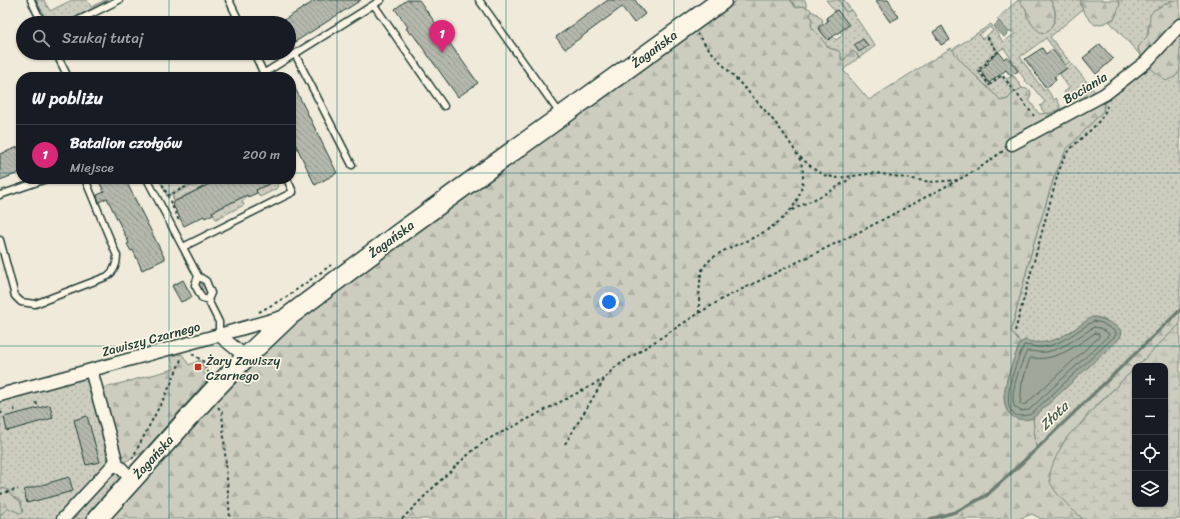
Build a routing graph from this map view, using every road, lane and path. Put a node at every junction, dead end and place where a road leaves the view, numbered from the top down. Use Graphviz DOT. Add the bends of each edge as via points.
graph roads {
  1 [pos="31,0"];
  2 [pos="120,0"];
  3 [pos="229,0"];
  4 [pos="381,0"];
  5 [pos="479,0"];
  6 [pos="722,0"];
  7 [pos="374,5"];
  8 [pos="39,16"];
  9 [pos="87,16"];
  10 [pos="237,16"];
  11 [pos="690,23"];
  12 [pos="1180,25"];
  13 [pos="987,36"];
  14 [pos="296,53"];
  15 [pos="296,56"];
  16 [pos="60,60"];
  17 [pos="256,60"];
  18 [pos="286,60"];
  19 [pos="66,72"];
  20 [pos="260,72"];
  21 [pos="267,72"];
  22 [pos="1110,91"];
  23 [pos="444,106"];
  24 [pos="562,116"];
  25 [pos="1034,116"];
  26 [pos="1012,144"];
  27 [pos="799,157"];
  28 [pos="352,165"];
  29 [pos="852,177"];
  30 [pos="958,180"];
  31 [pos="32,184"];
  32 [pos="87,184"];
  33 [pos="151,184"];
  34 [pos="162,184"];
  35 [pos="191,184"];
  36 [pos="289,184"];
  37 [pos="0,195"];
  38 [pos="167,196"];
  39 [pos="789,212"];
  40 [pos="180,222"];
  41 [pos="0,240"];
  42 [pos="183,247"];
  43 [pos="198,276"];
  44 [pos="208,300"];
  45 [pos="699,313"];
  46 [pos="289,316"];
  47 [pos="1015,331"];
  48 [pos="219,335"];
  49 [pos="184,352"];
  50 [pos="192,353"];
  51 [pos="246,357"];
  52 [pos="91,370"];
  53 [pos="605,378"];
  54 [pos="210,386"];
  55 [pos="0,395"];
  56 [pos="36,402"];
  57 [pos="38,407"];
  58 [pos="14,408"];
  59 [pos="4,411"];
  60 [pos="15,413"];
  61 [pos="0,414"];
  62 [pos="565,444"];
  63 [pos="137,457"];
  64 [pos="113,465"];
  65 [pos="132,480"];
  66 [pos="18,489"];
  67 [pos="0,494"];
  68 [pos="63,519"];
  69 [pos="97,519"];
  70 [pos="230,519"];
  71 [pos="402,519"];
  1 -- 8 [label="lane"];
  2 -- 9 [label="lane"];
  3 -- 10 [label="lane"];
  4 -- 7 [label="lane"];
  5 -- 24 [label="lane"];
  6 -- 11 [label="main road, Żagańska"];
  7 -- 14 [label="lane"];
  7 -- 23 [label="lane"];
  11 -- 24 [label="main road, Żagańska"];
  11 -- 27 [label="path" via="707,47 766,111"];
  12 -- 22 [label="street, Bociania" via="1146,62"];
  13 -- 25 [label="path" via="998,52 978,69 989,85 1002,75"];
  15 -- 28 [label="lane"];
  16 -- 19 [label="lane"];
  17 -- 20 [label="lane"];
  18 -- 21 [label="lane"];
  22 -- 26 [label="street, Bociania"];
  22 -- 47 [label="path" via="1106,108 1099,121 1070,150 1059,170"];
  24 -- 46 [label="main road, Żagańska" via="389,240"];
  26 -- 30 [label="path"];
  27 -- 29 [label="path" via="826,176"];
  27 -- 39 [label="path" via="802,187 795,206"];
  29 -- 30 [label="path" via="875,173 931,182"];
  29 -- 39 [label="path" via="831,191"];
  30 -- 45 [label="path"];
  31 -- 37 [label="lane"];
  32 -- 41 [label="lane" via="116,256 116,265 108,276 35,304 24,303 15,296"];
  33 -- 42 [label="lane"];
  34 -- 38 [label="path"];
  35 -- 38 [label="path"];
  36 -- 42 [label="lane" via="293,192"];
  38 -- 40 [label="path"];
  39 -- 45 [label="path" via="770,228 725,249 702,269"];
  42 -- 43 [label="lane"];
  43 -- 44 [label="lane" via="206,281 211,293"];
  43 -- 44 [label="lane" via="195,284 202,298"];
  44 -- 48 [label="lane" via="219,322"];
  45 -- 53 [label="path" via="614,368"];
  46 -- 48 [label="street, Zawiszy Czarnego"];
  46 -- 51 [label="main road, Żagańska"];
  48 -- 51 [label="street, Zawiszy Czarnego"];
  48 -- 52 [label="street, Zawiszy Czarnego"];
  49 -- 63 [label="path" via="170,386 130,461"];
  50 -- 54 [label="path" via="203,361 209,374"];
  51 -- 54 [label="main road, Żagańska"];
  52 -- 55 [label="street, Zawiszy Czarnego"];
  52 -- 64 [label="street, Zawiszy Czarnego" via="116,460"];
  53 -- 62 [label="path"];
  53 -- 71 [label="path" via="494,435 443,478"];
  54 -- 65 [label="main road, Żagańska"];
  54 -- 70 [label="path" via="222,412"];
  56 -- 57 [label="path"];
  58 -- 60 [label="path"];
  59 -- 61 [label="path"];
  64 -- 65 [label="street" via="120,467"];
  64 -- 68 [label="street"];
  65 -- 69 [label="main road, Żagańska"];
  66 -- 67 [label="path"];
}
